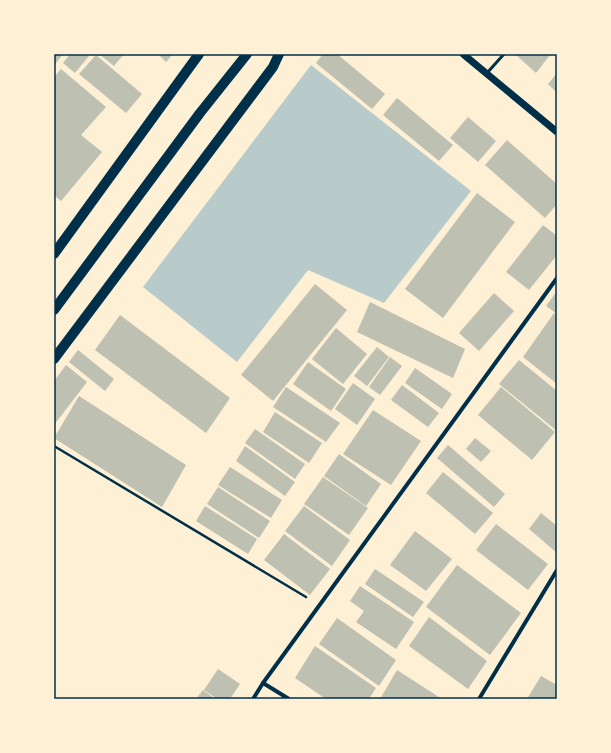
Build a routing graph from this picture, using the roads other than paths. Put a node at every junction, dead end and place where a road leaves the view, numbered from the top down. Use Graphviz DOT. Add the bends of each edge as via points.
graph roads {
  1 [pos="199,54"];
  2 [pos="247,54"];
  3 [pos="279,54"];
  4 [pos="463,54"];
  5 [pos="504,54"];
  6 [pos="487,73"];
  7 [pos="557,132"];
  8 [pos="54,254"];
  9 [pos="557,278"];
  10 [pos="54,310"];
  11 [pos="54,359"];
  12 [pos="557,570"];
  13 [pos="263,683"];
  14 [pos="252,699"];
  15 [pos="289,699"];
  16 [pos="478,699"];
  1 -- 8 [label="main road"];
  2 -- 10 [label="main road" via="200,113"];
  3 -- 11 [label="main road" via="273,67"];
  4 -- 6 [label="street"];
  5 -- 6 [label="lane"];
  6 -- 7 [label="street"];
  9 -- 13 [label="street"];
  12 -- 16 [label="street"];
  13 -- 14 [label="street"];
  13 -- 15 [label="street"];
}
